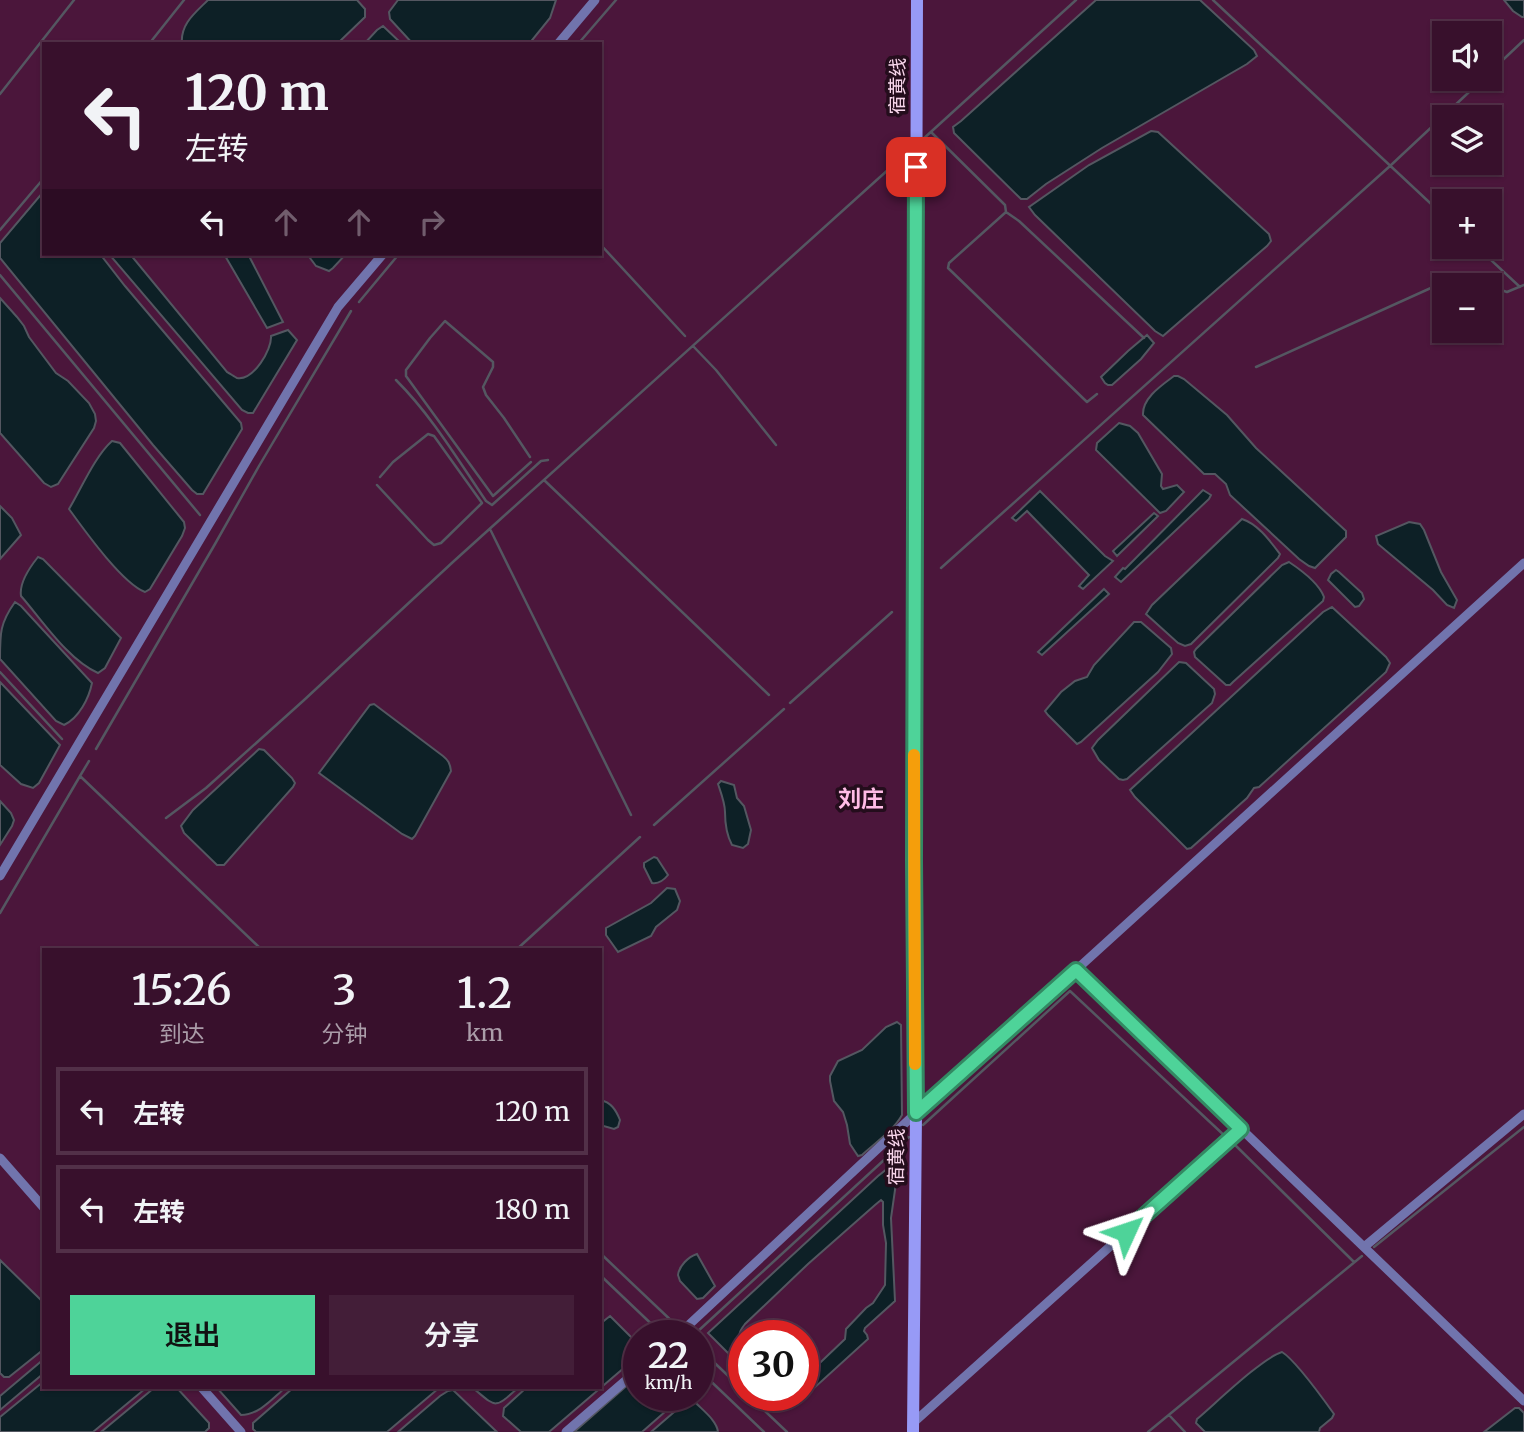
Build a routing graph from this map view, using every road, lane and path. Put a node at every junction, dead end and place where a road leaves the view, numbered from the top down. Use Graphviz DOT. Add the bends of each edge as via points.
graph roads {
  1 [pos="595,0"];
  2 [pos="917,0"];
  3 [pos="560,42"];
  4 [pos="381,256"];
  5 [pos="1524,563"];
  6 [pos="0,876"];
  7 [pos="1076,970"];
  8 [pos="916,1113"];
  9 [pos="1524,1115"];
  10 [pos="1241,1129"];
  11 [pos="0,1158"];
  12 [pos="42,1206"];
  13 [pos="1364,1247"];
  14 [pos="694,1320"];
  15 [pos="623,1383"];
  16 [pos="203,1389"];
  17 [pos="1524,1401"];
  18 [pos="913,1427"];
  19 [pos="241,1432"];
  20 [pos="566,1432"];
  1 -- 3 [label="street"];
  2 -- 8 [label="main road, 宿黄线"];
  4 -- 6 [label="street" via="338,307"];
  5 -- 7 [label="street"];
  7 -- 8 [label="street"];
  7 -- 10 [label="street"];
  8 -- 14 [label="street"];
  8 -- 18 [label="main road, 宿黄线"];
  9 -- 13 [label="street"];
  10 -- 13 [label="street"];
  10 -- 18 [label="street"];
  11 -- 12 [label="street"];
  13 -- 17 [label="street"];
  15 -- 20 [label="street"];
  16 -- 19 [label="street"];
}
